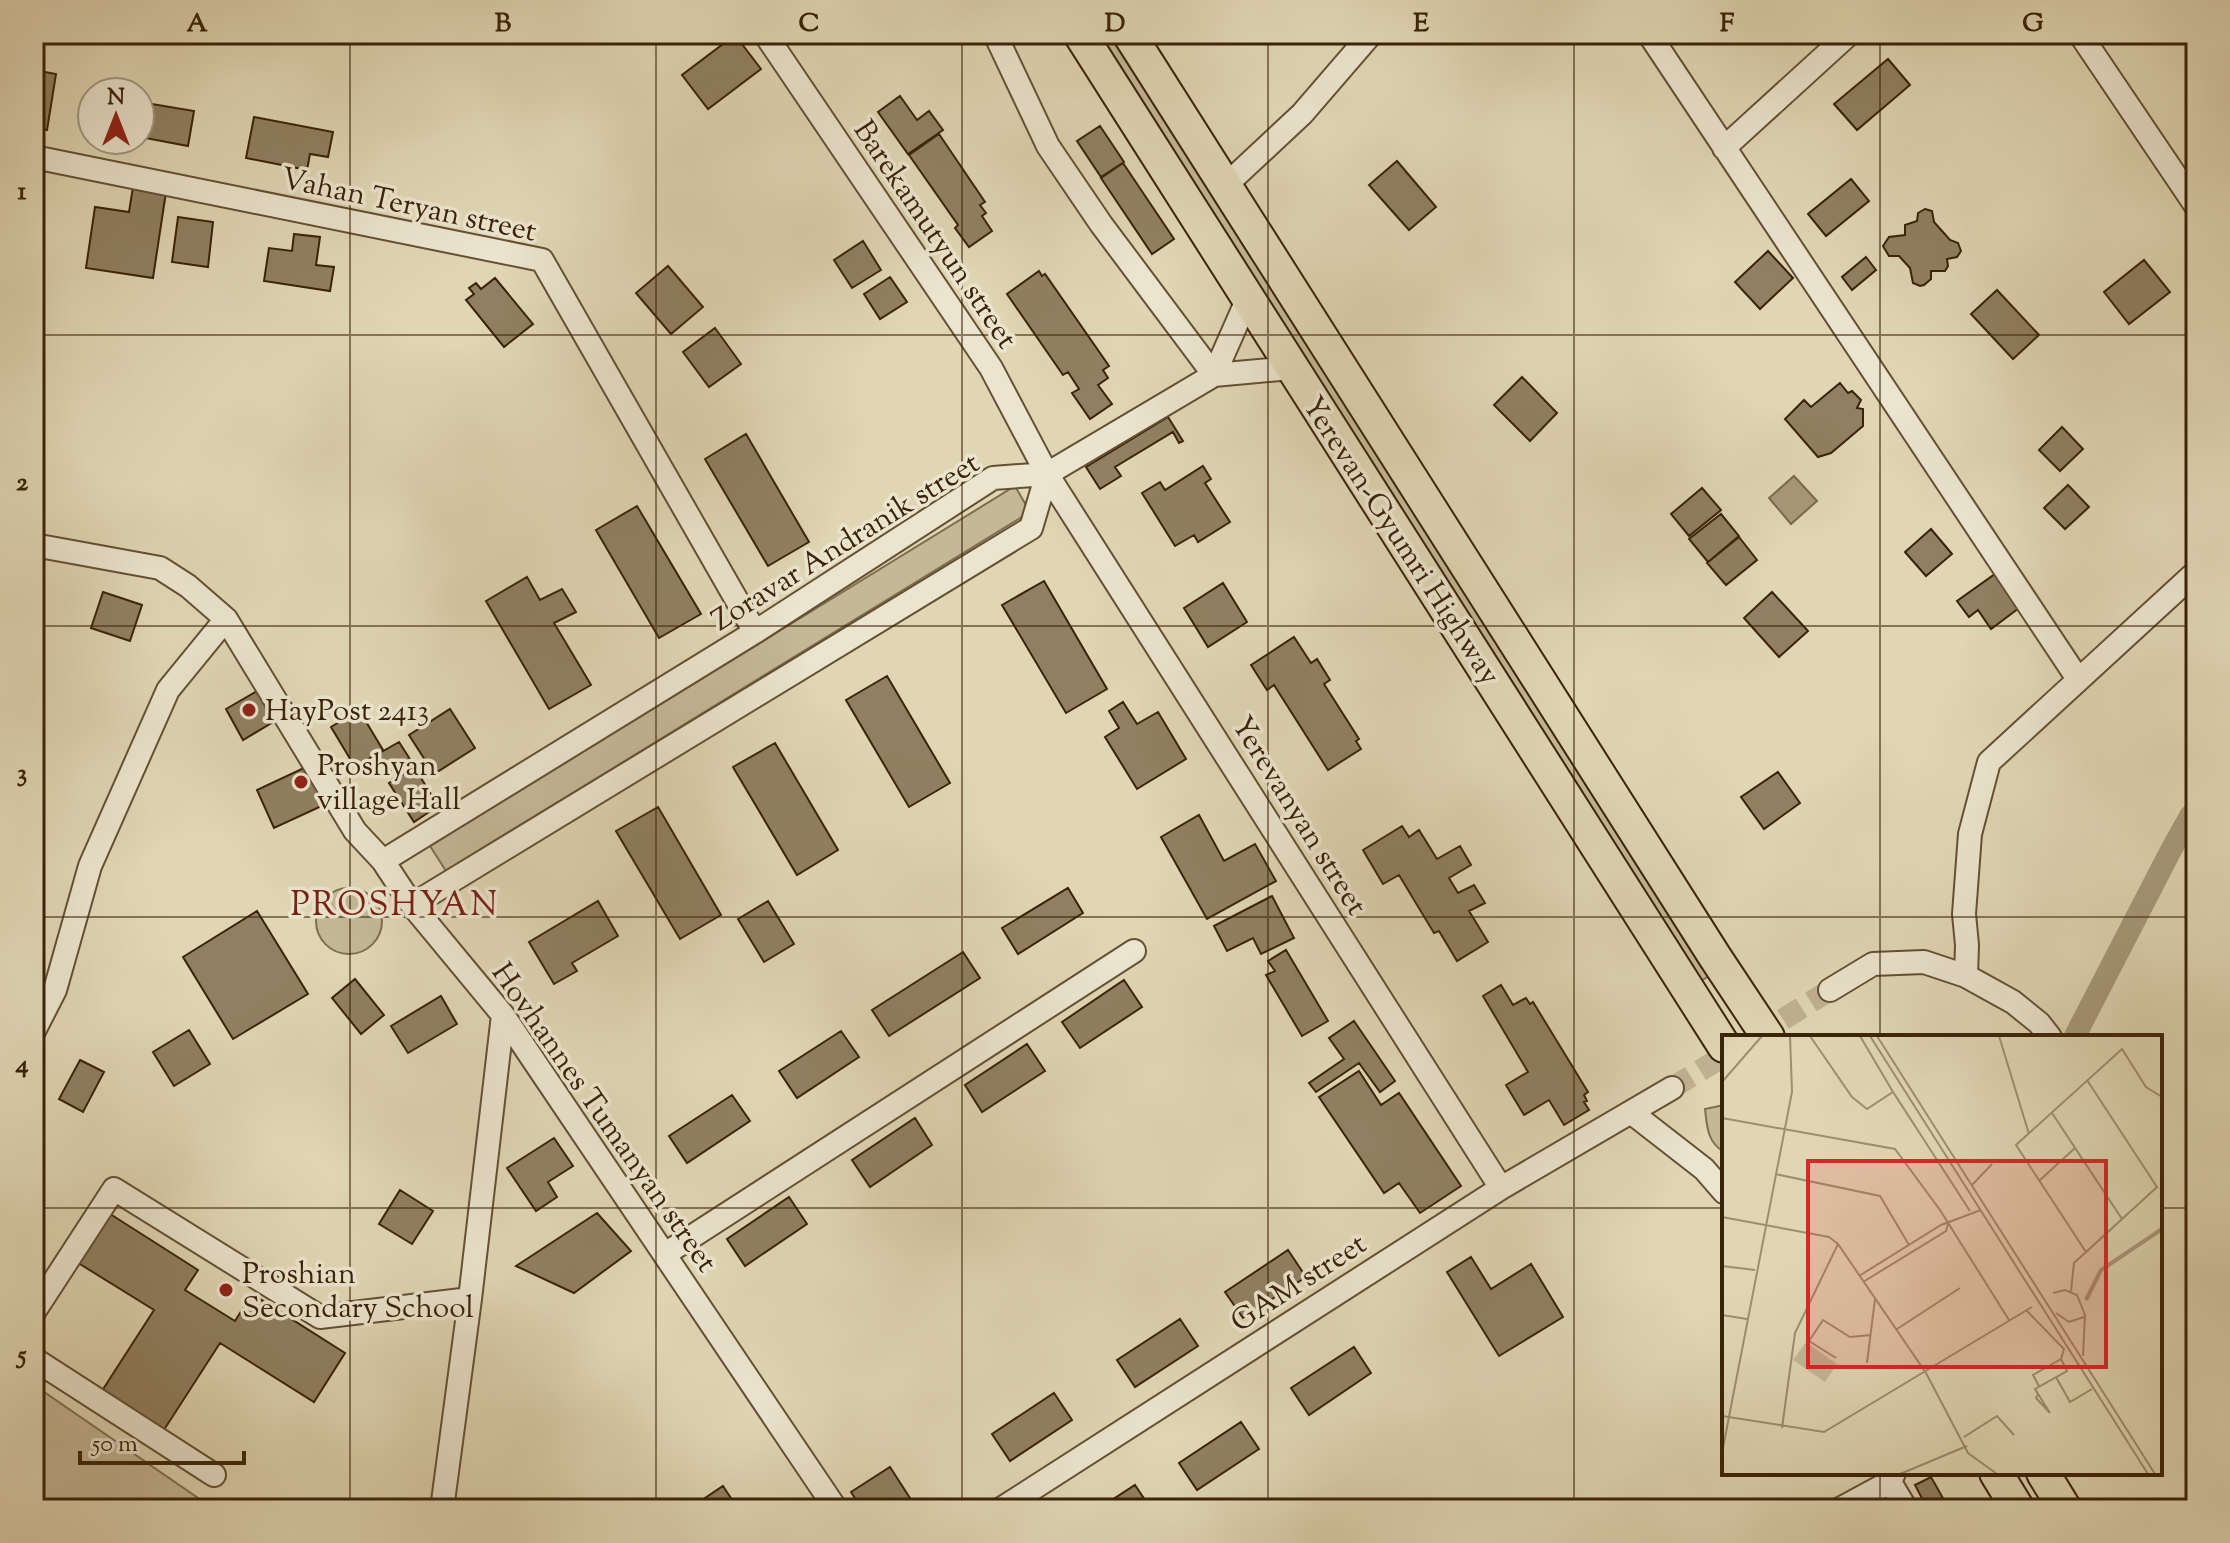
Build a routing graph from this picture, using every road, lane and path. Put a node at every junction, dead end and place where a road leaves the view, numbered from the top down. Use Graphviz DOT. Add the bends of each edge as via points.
graph roads {
  1 [pos="765,34"];
  2 [pos="995,34"];
  3 [pos="1080,34"];
  4 [pos="1129,34"];
  5 [pos="1371,34"];
  6 [pos="1649,34"];
  7 [pos="1849,34"];
  8 [pos="2080,34"];
  9 [pos="1724,148"];
  10 [pos="34,157"];
  11 [pos="1226,185"];
  12 [pos="2196,206"];
  13 [pos="1248,298"];
  14 [pos="1291,368"];
  15 [pos="1214,375"];
  16 [pos="1047,474"];
  17 [pos="34,545"];
  18 [pos="2196,572"];
  19 [pos="226,619"];
  20 [pos="755,632"];
  21 [pos="2078,679"];
  22 [pos="383,861"];
  23 [pos="412,905"];
  24 [pos="1134,951"];
  25 [pos="1966,976"];
  26 [pos="1830,990"];
  27 [pos="503,1015"];
  28 [pos="34,1031"];
  29 [pos="1767,1035"];
  30 [pos="2048,1035"];
  31 [pos="1722,1043"];
  32 [pos="1672,1088"];
  33 [pos="1632,1113"];
  34 [pos="1501,1188"];
  35 [pos="1722,1190"];
  36 [pos="665,1254"];
  37 [pos="470,1299"];
  38 [pos="34,1312"];
  39 [pos="34,1359"];
  40 [pos="214,1475"];
  41 [pos="1997,1475"];
  42 [pos="1892,1478"];
  43 [pos="442,1509"];
  44 [pos="836,1509"];
  45 [pos="1001,1509"];
  46 [pos="1840,1509"];
  47 [pos="1906,1509"];
  48 [pos="2018,1509"];
  1 -- 16 [label="street, Barekamutyun street" via="991,368"];
  2 -- 15 [label="street" via="1048,146"];
  3 -- 13 [label="highway, Yerevan-Gyumri Highway"];
  4 -- 11 [label="highway, Yerevan-Gyumri Highway"];
  5 -- 11 [label="street" via="1302,114"];
  6 -- 9 [label="street"];
  7 -- 9 [label="street"];
  8 -- 12 [label="street"];
  9 -- 21 [label="street"];
  10 -- 20 [label="street, Vahan Teryan street" via="542,260"];
  11 -- 29 [label="highway, Yerevan-Gyumri Highway"];
  13 -- 14 [label="highway, Yerevan-Gyumri Highway"];
  13 -- 15 [label="street"];
  14 -- 15 [label="street"];
  14 -- 31 [label="highway, Yerevan-Gyumri Highway"];
  15 -- 16 [label="street"];
  16 -- 20 [label="street, Zoravar Andranik street" via="993,478"];
  16 -- 23 [label="street" via="1031,528"];
  16 -- 34 [label="street, Yerevanyan street"];
  17 -- 19 [label="street, Hovhannes Tumanyan street" via="160,568"];
  18 -- 21 [label="street"];
  19 -- 22 [label="street, Hovhannes Tumanyan street" via="355,831"];
  19 -- 28 [label="street" via="168,690 90,866 55,990"];
  20 -- 22 [label="street, Zoravar Andranik street"];
  21 -- 25 [label="street" via="1989,762 1970,834"];
  22 -- 23 [label="street, Hovhannes Tumanyan street"];
  23 -- 27 [label="street, Hovhannes Tumanyan street"];
  24 -- 36 [label="street"];
  25 -- 26 [label="street" via="1924,962 1873,964"];
  25 -- 30 [label="street" via="2013,1002"];
  27 -- 36 [label="street, Hovhannes Tumanyan street"];
  27 -- 37 [label="street"];
  32 -- 33 [label="street, GAM street"];
  33 -- 34 [label="street, GAM street"];
  33 -- 35 [label="street" via="1704,1169"];
  34 -- 45 [label="street, GAM street"];
  36 -- 44 [label="street, Hovhannes Tumanyan street"];
  37 -- 38 [label="street" via="320,1317 114,1189"];
  37 -- 43 [label="street"];
  39 -- 40 [label="street"];
  41 -- 48 [label="highway"];
  42 -- 46 [label="street"];
  42 -- 47 [label="street"];
}
